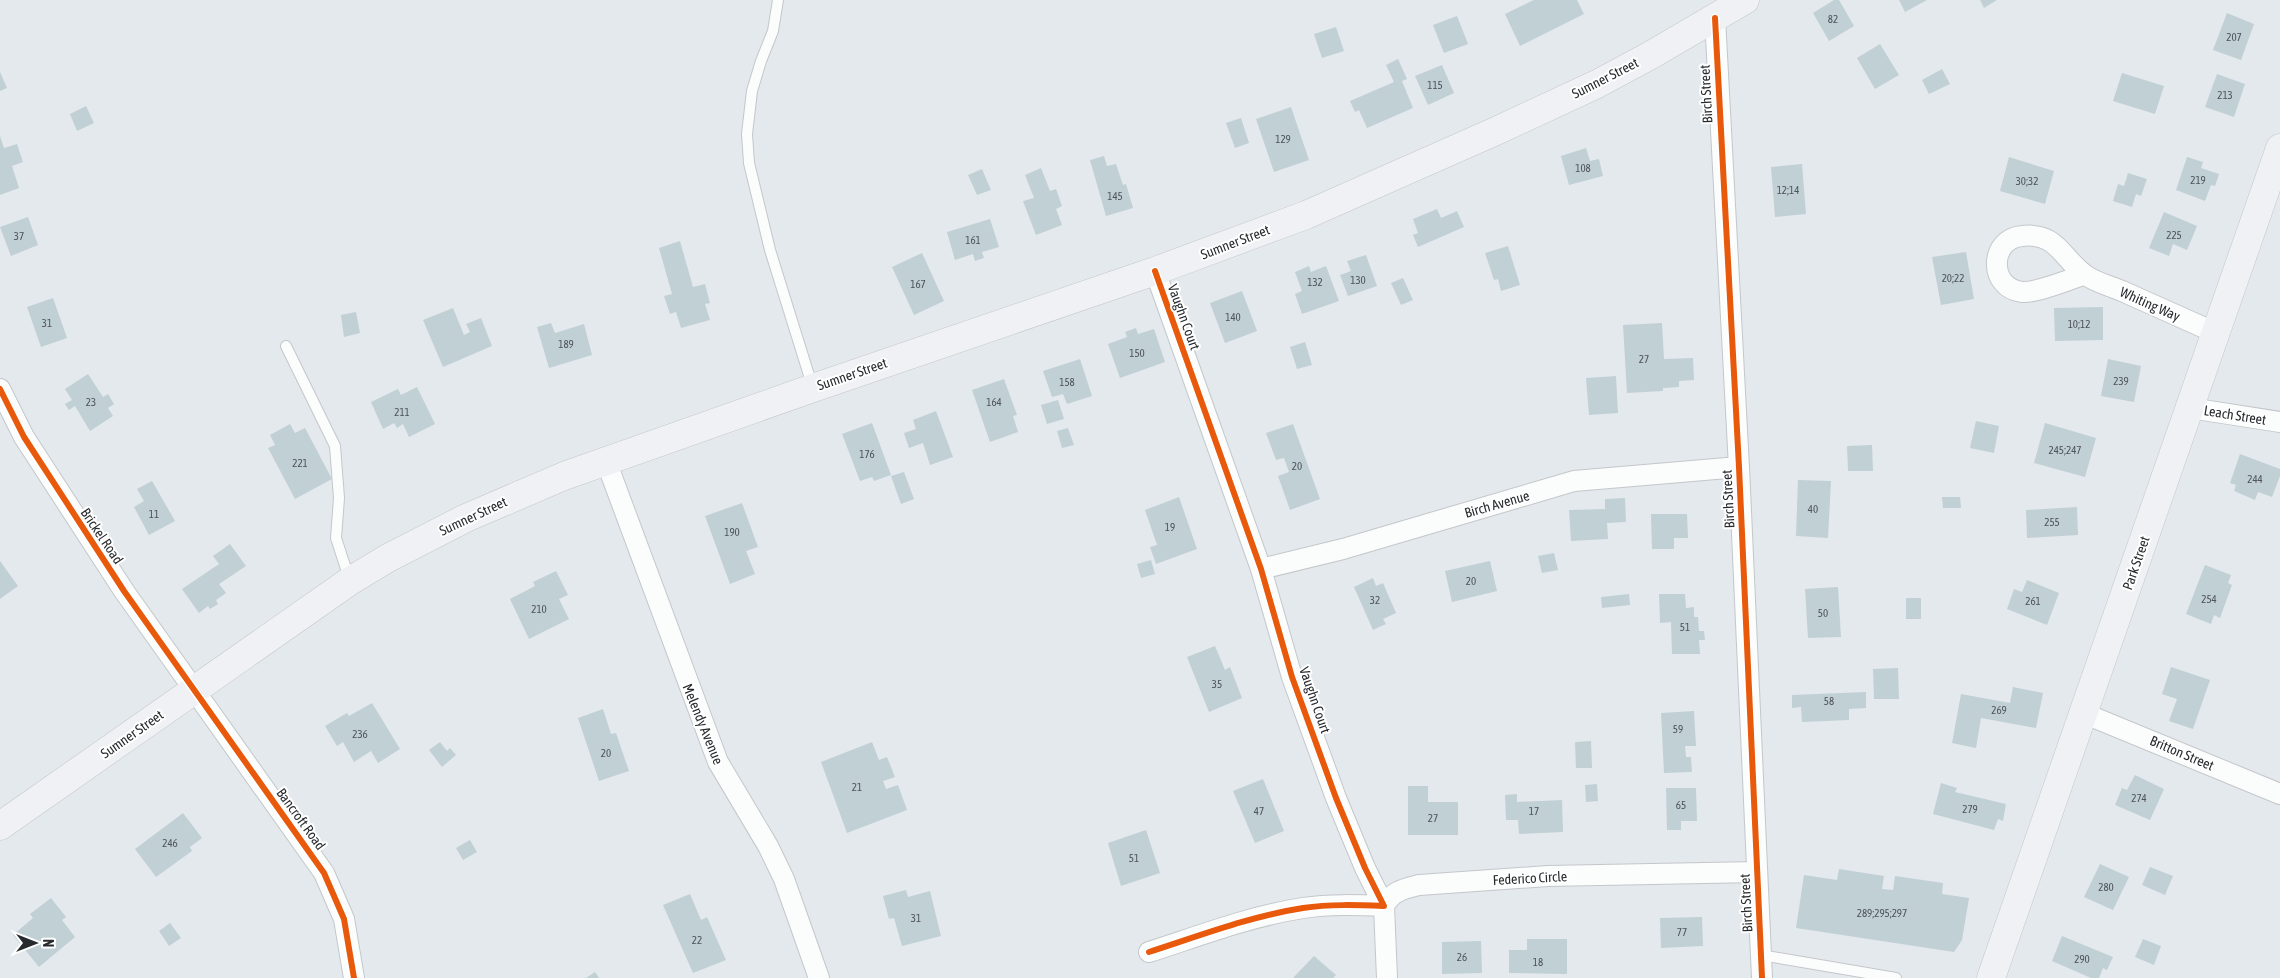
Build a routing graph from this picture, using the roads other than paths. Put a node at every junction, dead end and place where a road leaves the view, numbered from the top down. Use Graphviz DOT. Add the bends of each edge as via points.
graph roads {
  1 [pos="778,0"];
  2 [pos="1745,0"];
  3 [pos="1715,18"];
  4 [pos="2280,148"];
  5 [pos="1154,271"];
  6 [pos="2084,275"];
  7 [pos="2216,333"];
  8 [pos="286,346"];
  9 [pos="0,388"];
  10 [pos="813,388"];
  11 [pos="2190,408"];
  12 [pos="2280,422"];
  13 [pos="606,461"];
  14 [pos="1739,467"];
  15 [pos="1261,569"];
  16 [pos="350,582"];
  17 [pos="193,691"];
  18 [pos="2084,713"];
  19 [pos="2280,794"];
  20 [pos="0,826"];
  21 [pos="1757,872"];
  22 [pos="1384,906"];
  23 [pos="1149,952"];
  24 [pos="1761,955"];
  25 [pos="354,978"];
  26 [pos="819,978"];
  27 [pos="1387,978"];
  28 [pos="1762,978"];
  29 [pos="1896,978"];
  30 [pos="1991,978"];
  1 -- 10 [label="lane" via="773,31 752,91 747,134 749,163 770,250"];
  2 -- 3 [label="main road, Sumner Street"];
  3 -- 5 [label="main road, Sumner Street" via="1605,80 1496,131 1306,215"];
  3 -- 14 [label="street, Birch Street"];
  4 -- 7 [label="main road, Park Street"];
  5 -- 10 [label="main road, Sumner Street"];
  5 -- 15 [label="street, Vaughn Court"];
  6 -- 7 [label="street, Whiting Way"];
  7 -- 11 [label="main road, Park Street"];
  8 -- 16 [label="lane" via="335,446 339,498 336,538"];
  9 -- 17 [label="street, Brickel Road" via="24,437 65,503"];
  10 -- 13 [label="main road, Sumner Street"];
  11 -- 12 [label="street, Leach Street"];
  11 -- 18 [label="main road, Park Street"];
  13 -- 16 [label="main road, Sumner Street" via="466,518 395,554"];
  13 -- 26 [label="street, Melendy Avenue" via="718,762 784,879"];
  14 -- 15 [label="street, Birch Avenue" via="1574,481 1343,549"];
  14 -- 21 [label="street, Birch Street"];
  15 -- 22 [label="street, Vaughn Court" via="1292,677 1336,798"];
  16 -- 17 [label="main road, Sumner Street"];
  17 -- 20 [label="main road, Sumner Street"];
  17 -- 25 [label="street, Bancroft Road" via="324,873 344,919"];
  18 -- 19 [label="street, Britton Street"];
  18 -- 30 [label="main road, Park Street"];
  21 -- 22 [label="street, Federico Circle" via="1548,876 1419,885 1389,896"];
  21 -- 24 [label="street, Birch Street"];
  22 -- 23 [label="street" via="1303,908 1254,919"];
  22 -- 27 [label="street"];
  24 -- 28 [label="street, Birch Street"];
  24 -- 29 [label="lane"];
}
